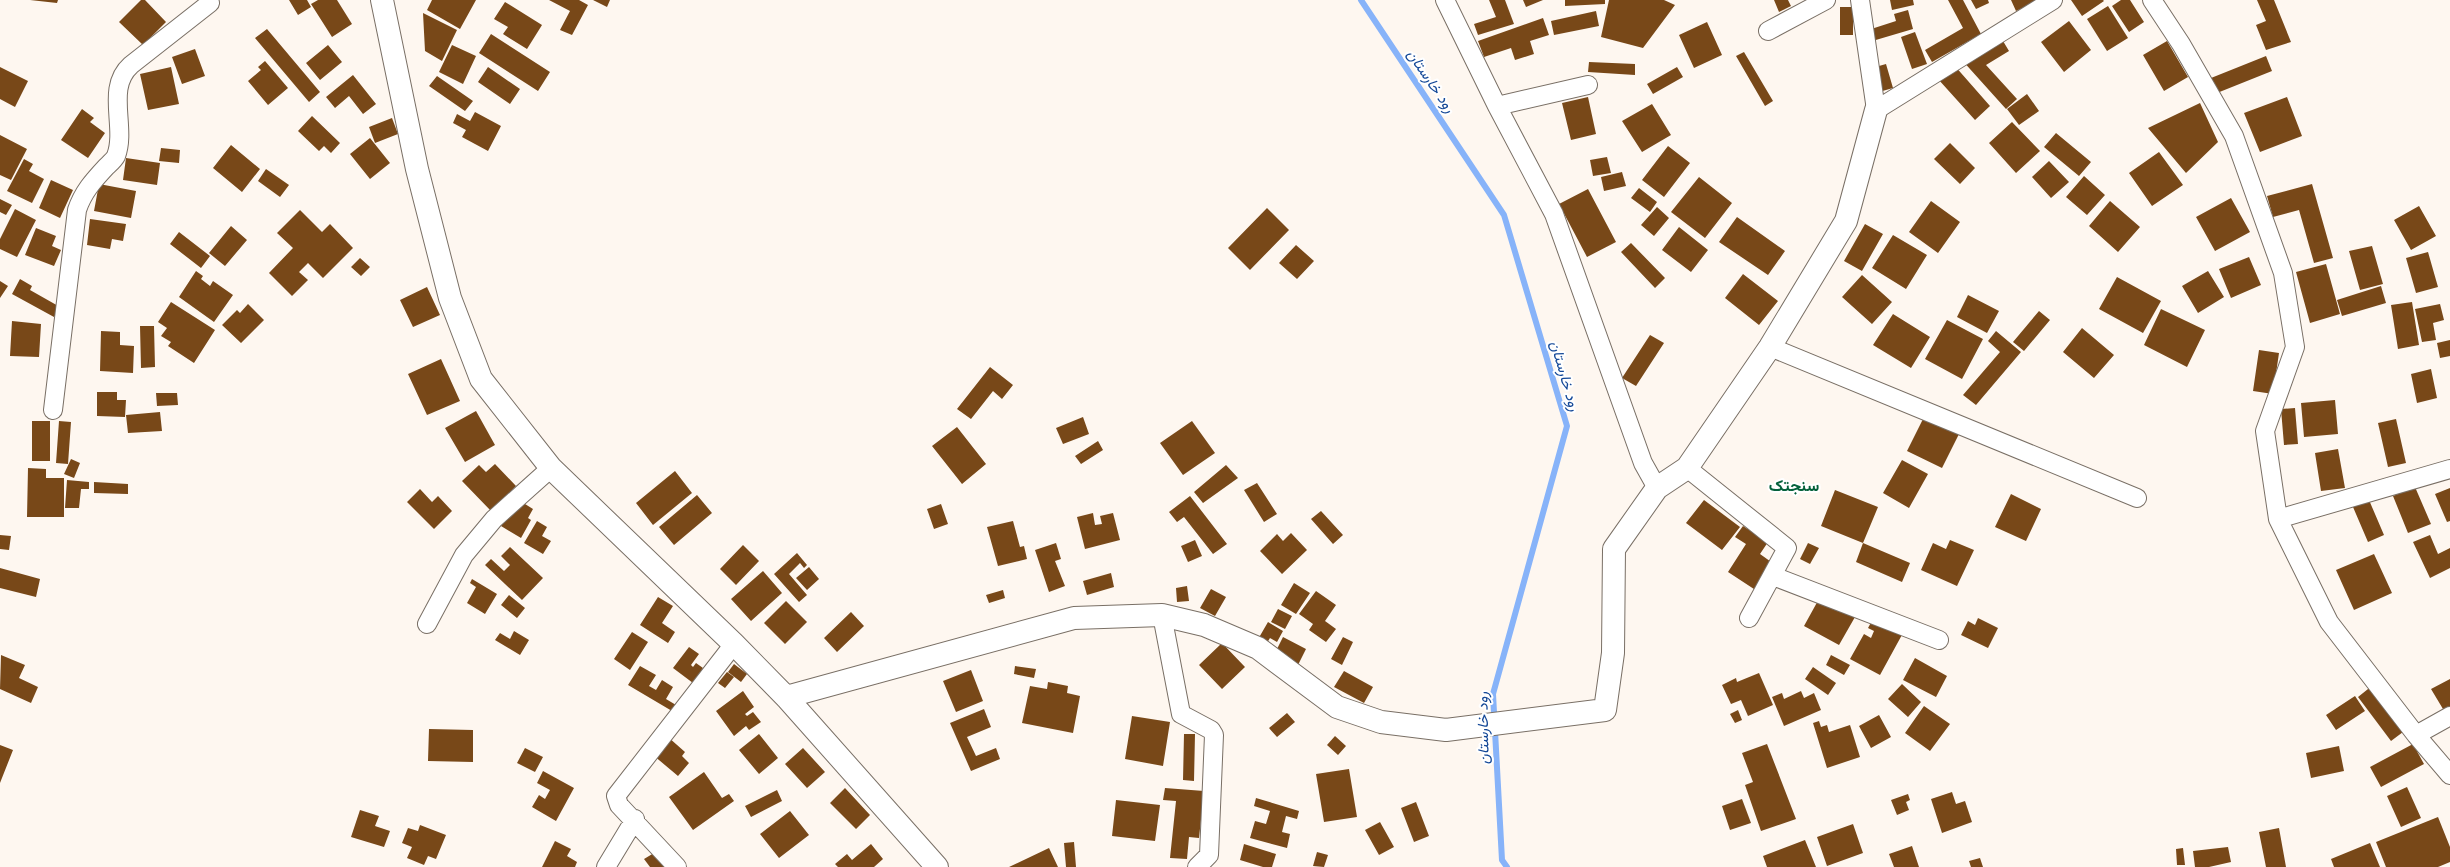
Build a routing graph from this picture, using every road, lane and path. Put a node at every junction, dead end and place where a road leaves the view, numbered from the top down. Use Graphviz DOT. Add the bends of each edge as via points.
graph roads {
  1 [pos="382,0"];
  2 [pos="1445,0"];
  3 [pos="1826,0"];
  4 [pos="1860,0"];
  5 [pos="2053,0"];
  6 [pos="2152,0"];
  7 [pos="206,1"];
  8 [pos="1768,31"];
  9 [pos="1588,85"];
  10 [pos="1497,106"];
  11 [pos="1876,110"];
  12 [pos="1770,347"];
  13 [pos="53,410"];
  14 [pos="551,468"];
  15 [pos="1687,468"];
  16 [pos="2450,469"];
  17 [pos="1657,488"];
  18 [pos="2137,498"];
  19 [pos="2278,519"];
  20 [pos="1773,576"];
  21 [pos="1162,615"];
  22 [pos="1749,618"];
  23 [pos="427,624"];
  24 [pos="1939,640"];
  25 [pos="734,644"];
  26 [pos="786,697"];
  27 [pos="2450,716"];
  28 [pos="2416,735"];
  29 [pos="2450,775"];
  30 [pos="635,819"];
  31 [pos="606,867"];
  32 [pos="677,867"];
  33 [pos="937,867"];
  34 [pos="1197,867"];
  1 -- 14 [label="street" via="417,169 450,298 481,379"];
  2 -- 10 [label="street"];
  3 -- 8 [label="street"];
  4 -- 11 [label="street"];
  5 -- 11 [label="street"];
  6 -- 19 [label="street" via="2181,44 2234,136 2283,273 2295,347 2265,430"];
  7 -- 13 [label="street" via="123,72 119,83 116,157 82,194 77,210"];
  9 -- 10 [label="street"];
  10 -- 17 [label="street" via="1554,214 1643,463"];
  11 -- 12 [label="street" via="1846,221"];
  12 -- 15 [label="street"];
  12 -- 18 [label="street"];
  14 -- 23 [label="street" via="494,519 464,554"];
  14 -- 25 [label="street"];
  15 -- 17 [label="street"];
  15 -- 20 [label="street" via="1787,548"];
  16 -- 19 [label="street"];
  17 -- 21 [label="street" via="1614,550 1613,653 1605,710 1446,730 1381,722 1337,707 1258,648 1204,625"];
  19 -- 28 [label="street" via="2329,622"];
  20 -- 22 [label="street"];
  20 -- 24 [label="street"];
  21 -- 26 [label="street" via="1074,618"];
  21 -- 34 [label="street" via="1181,714 1211,730 1214,735 1209,855"];
  25 -- 26 [label="street"];
  25 -- 30 [label="street" via="616,796 619,805"];
  26 -- 33 [label="street"];
  27 -- 28 [label="street"];
  28 -- 29 [label="street"];
  30 -- 31 [label="street"];
  30 -- 32 [label="street"];
}
